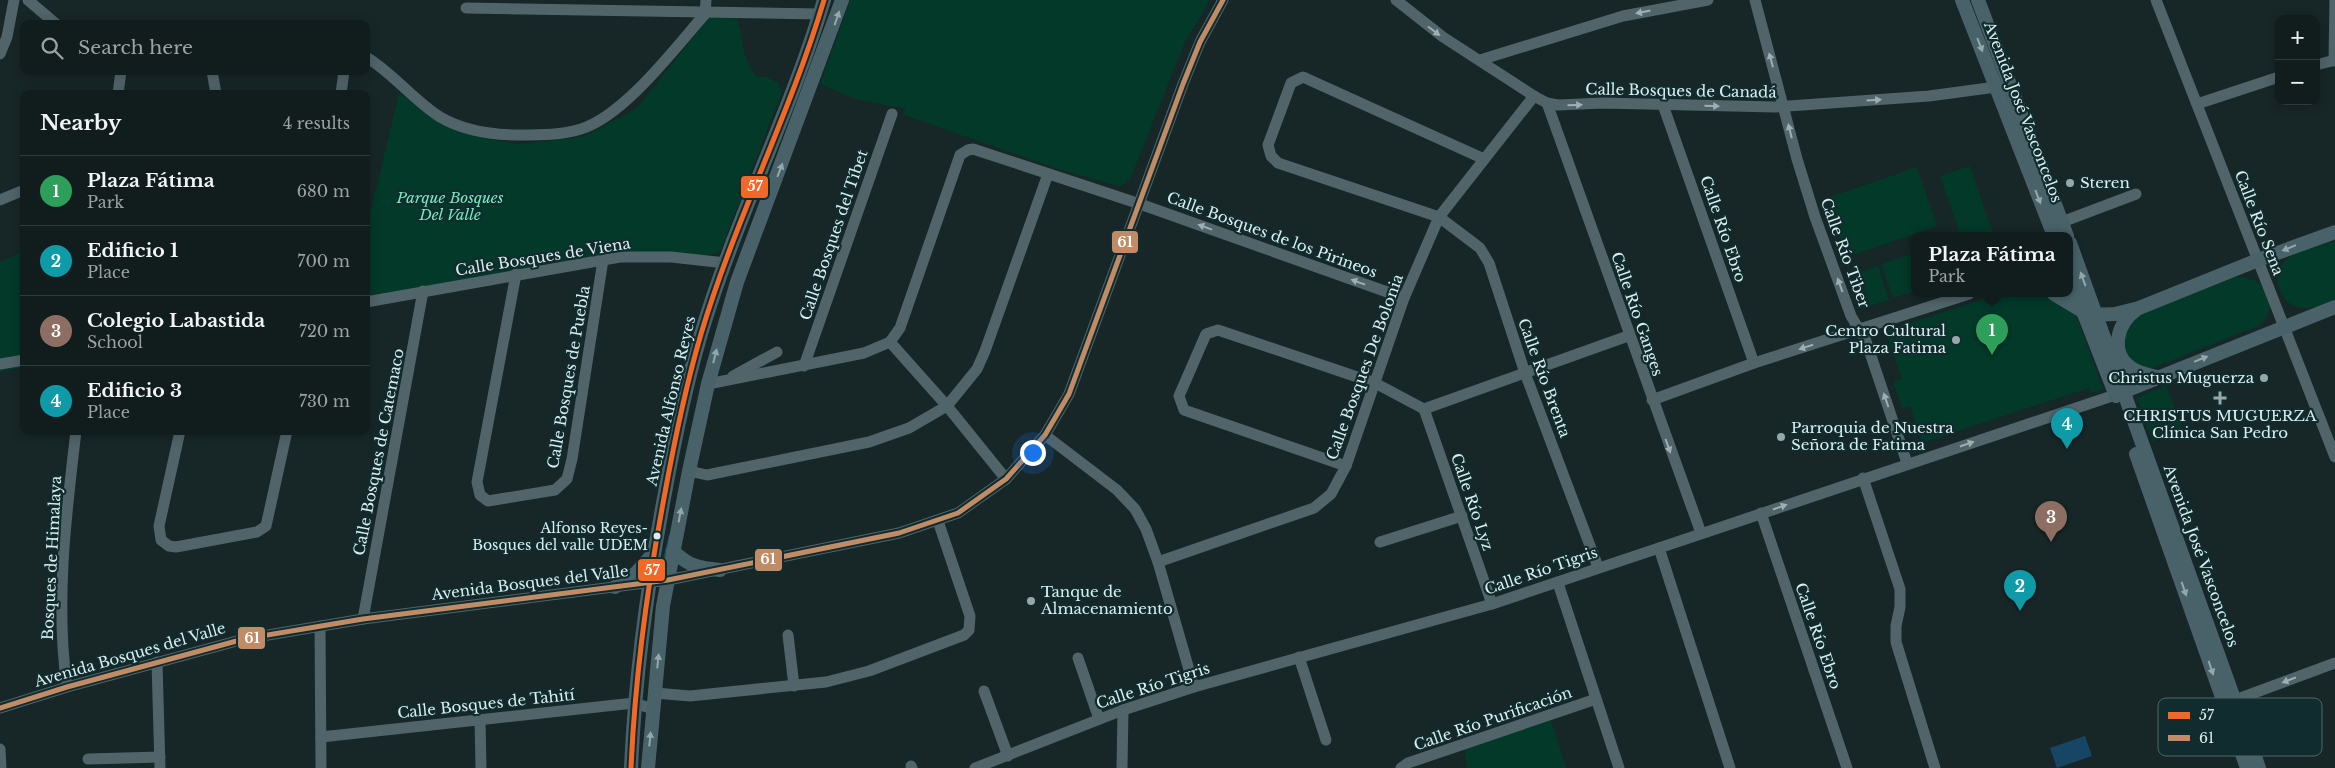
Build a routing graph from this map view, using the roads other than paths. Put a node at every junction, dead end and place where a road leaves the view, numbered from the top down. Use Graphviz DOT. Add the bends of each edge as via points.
graph roads {
  1 [pos="14,0"];
  2 [pos="28,0"];
  3 [pos="706,0"];
  4 [pos="824,0"];
  5 [pos="842,0"];
  6 [pos="1224,0"];
  7 [pos="1396,0"];
  8 [pos="1708,0"];
  9 [pos="1755,0"];
  10 [pos="2156,0"];
  11 [pos="2334,0"];
  12 [pos="1970,1"];
  13 [pos="561,5"];
  14 [pos="466,8"];
  15 [pos="705,14"];
  16 [pos="820,14"];
  17 [pos="51,20"];
  18 [pos="0,54"];
  19 [pos="370,59"];
  20 [pos="1480,60"];
  21 [pos="2334,60"];
  22 [pos="2320,64"];
  23 [pos="120,75"];
  24 [pos="213,75"];
  25 [pos="343,75"];
  26 [pos="2275,78"];
  27 [pos="1996,87"];
  28 [pos="119,90"];
  29 [pos="215,90"];
  30 [pos="342,90"];
  31 [pos="1534,96"];
  32 [pos="1547,103"];
  33 [pos="2197,104"];
  34 [pos="1663,105"];
  35 [pos="1784,107"];
  36 [pos="892,114"];
  37 [pos="1484,159"];
  38 [pos="1048,174"];
  39 [pos="20,192"];
  40 [pos="2136,194"];
  41 [pos="0,200"];
  42 [pos="1140,204"];
  43 [pos="1440,217"];
  44 [pos="2055,228"];
  45 [pos="2335,232"];
  46 [pos="2073,250"];
  47 [pos="603,260"];
  48 [pos="2258,260"];
  49 [pos="726,263"];
  50 [pos="516,274"];
  51 [pos="2073,286"];
  52 [pos="423,291"];
  53 [pos="1960,297"];
  54 [pos="2059,297"];
  55 [pos="1404,298"];
  56 [pos="370,301"];
  57 [pos="2335,307"];
  58 [pos="2139,308"];
  59 [pos="2083,313"];
  60 [pos="2097,317"];
  61 [pos="2284,326"];
  62 [pos="1859,330"];
  63 [pos="1628,336"];
  64 [pos="890,342"];
  65 [pos="777,352"];
  66 [pos="20,361"];
  67 [pos="1754,363"];
  68 [pos="0,364"];
  69 [pos="804,366"];
  70 [pos="1525,373"];
  71 [pos="2157,377"];
  72 [pos="722,381"];
  73 [pos="708,384"];
  74 [pos="1374,384"];
  75 [pos="2119,393"];
  76 [pos="1652,400"];
  77 [pos="947,406"];
  78 [pos="1424,409"];
  79 [pos="76,435"];
  80 [pos="179,435"];
  81 [pos="286,435"];
  82 [pos="1045,435"];
  83 [pos="2335,457"];
  84 [pos="1907,463"];
  85 [pos="1346,466"];
  86 [pos="689,471"];
  87 [pos="1863,478"];
  88 [pos="1006,479"];
  89 [pos="1761,513"];
  90 [pos="1462,516"];
  91 [pos="938,521"];
  92 [pos="1700,533"];
  93 [pos="1380,542"];
  94 [pos="1659,548"];
  95 [pos="673,551"];
  96 [pos="654,554"];
  97 [pos="1158,562"];
  98 [pos="1598,567"];
  99 [pos="720,570"];
  100 [pos="668,580"];
  101 [pos="650,582"];
  102 [pos="1558,582"];
  103 [pos="615,586"];
  104 [pos="1492,604"];
  105 [pos="363,619"];
  106 [pos="320,626"];
  107 [pos="788,635"];
  108 [pos="1299,657"];
  109 [pos="1078,658"];
  110 [pos="157,662"];
  111 [pos="2335,663"];
  112 [pos="794,686"];
  113 [pos="66,687"];
  114 [pos="1194,687"];
  115 [pos="984,692"];
  116 [pos="655,693"];
  117 [pos="2223,698"];
  118 [pos="2235,698"];
  119 [pos="2241,698"];
  120 [pos="1596,699"];
  121 [pos="634,703"];
  122 [pos="0,708"];
  123 [pos="653,709"];
  124 [pos="1123,710"];
  125 [pos="480,719"];
  126 [pos="1099,719"];
  127 [pos="321,737"];
  128 [pos="1326,740"];
  129 [pos="0,749"];
  130 [pos="1008,756"];
  131 [pos="2243,756"];
  132 [pos="2256,756"];
  133 [pos="88,760"];
  134 [pos="160,763"];
  135 [pos="1,768"];
  136 [pos="321,768"];
  137 [pos="481,768"];
  138 [pos="631,768"];
  139 [pos="648,768"];
  140 [pos="976,768"];
  141 [pos="1122,768"];
  142 [pos="1401,768"];
  143 [pos="1619,768"];
  144 [pos="1730,768"];
  145 [pos="1847,768"];
  146 [pos="1935,768"];
  147 [pos="2247,768"];
  148 [pos="2260,768"];
  1 -- 18 [label="street" via="7,37"];
  2 -- 17 [label="street"];
  3 -- 15 [label="street"];
  4 -- 16 [label="main road, Avenida Alfonso Reyes"];
  73 -- 5 [label="main road, one-way" via="737,282"];
  6 -- 42 [label="street, Avenida Bosques del Valle" via="1200,42"];
  7 -- 20 [label="street, Calle Bosques de Canadá, one-way" via="1443,37"];
  8 -- 20 [label="street, one-way" via="1623,16"];
  35 -- 9 [label="street, Calle Río Tiber, one-way"];
  10 -- 33 [label="street, Calle Río Sena"];
  11 -- 21 [label="street"];
  12 -- 27 [label="main road, Avenida José Vasconcelos, one-way"];
  12 -- 44 [label="main road, Avenida José Vasconcelos"];
  13 -- 14 [label="street"];
  13 -- 15 [label="street"];
  15 -- 16 [label="street"];
  15 -- 19 [label="street" via="620,105 595,123 563,133 500,134 456,125 422,104 384,68"];
  16 -- 49 [label="main road, Avenida Alfonso Reyes"];
  20 -- 31 [label="street, Calle Bosques de Canadá"];
  21 -- 22 [label="street"];
  23 -- 28 [label="street"];
  24 -- 29 [label="street"];
  25 -- 30 [label="street"];
  26 -- 33 [label="street"];
  35 -- 27 [label="street, Calle Bosques de Canadá, one-way" via="1929,96"];
  27 -- 44 [label="main road, Avenida José Vasconcelos, one-way"];
  31 -- 32 [label="street, Calle Bosques de Canadá"];
  31 -- 37 [label="street, Calle Bosques De Bolonia"];
  32 -- 34 [label="street, Calle Bosques de Canadá, one-way"];
  32 -- 63 [label="street, Calle Río Ganges"];
  33 -- 48 [label="street, Calle Río Sena"];
  34 -- 35 [label="street, Calle Bosques de Canadá, one-way"];
  34 -- 67 [label="street, Calle Río Ebro"];
  62 -- 35 [label="street, Calle Río Tiber, one-way" via="1815,217"];
  36 -- 69 [label="street, Calle Bosques del Tíbet"];
  37 -- 43 [label="street, Calle Bosques De Bolonia"];
  37 -- 43 [label="street, Calle Río Brenta" via="1308,78 1298,77 1291,83 1268,145 1278,164"];
  38 -- 42 [label="street, Calle Bosques de los Pirineos"];
  38 -- 64 [label="street, Calle Bosques de los Pirineos" via="973,149 960,155 900,328"];
  38 -- 77 [label="street" via="985,351 976,369"];
  39 -- 41 [label="street"];
  40 -- 44 [label="street"];
  55 -- 42 [label="street, Calle Bosques de los Pirineos, one-way"];
  42 -- 82 [label="street, Avenida Bosques del Valle" via="1075,380"];
  43 -- 55 [label="street, Calle Bosques De Bolonia"];
  43 -- 70 [label="street, Calle Río Brenta" via="1475,243 1485,255"];
  45 -- 48 [label="main road, one-way"];
  60 -- 46 [label="main road, Avenida José Vasconcelos, one-way"];
  47 -- 49 [label="street, Calle Bosques de Viena" via="671,257"];
  47 -- 50 [label="street, Calle Bosques de Viena"];
  47 -- 50 [label="street, Calle Bosques de Puebla" via="567,479 555,490 488,501 480,495 477,482"];
  48 -- 58 [label="main road"];
  48 -- 61 [label="street, Calle Río Sena"];
  49 -- 96 [label="main road, Avenida Alfonso Reyes" via="701,334 689,381"];
  50 -- 52 [label="street, Calle Bosques de Viena"];
  51 -- 59 [label="main road, Avenida José Vasconcelos"];
  52 -- 56 [label="street, Calle Bosques de Viena"];
  52 -- 105 [label="street, Calle Bosques de Catemaco"];
  53 -- 62 [label="street"];
  54 -- 59 [label="main road"];
  55 -- 74 [label="street, Calle Bosques De Bolonia"];
  57 -- 61 [label="main road"];
  58 -- 60 [label="main road"];
  58 -- 71 [label="main road" via="2121,326 2118,346 2122,358 2131,368"];
  59 -- 60 [label="main road"];
  59 -- 75 [label="main road, Avenida José Vasconcelos"];
  60 -- 75 [label="main road, Avenida José Vasconcelos"];
  71 -- 61 [label="main road, one-way"];
  61 -- 83 [label="street, Calle Río Sena"];
  62 -- 67 [label="street, one-way"];
  84 -- 62 [label="street, Calle Río Tiber, one-way" via="1866,341"];
  63 -- 70 [label="street"];
  63 -- 76 [label="street, Calle Río Ganges"];
  64 -- 69 [label="street" via="864,354"];
  64 -- 77 [label="street"];
  65 -- 72 [label="street"];
  66 -- 68 [label="street"];
  67 -- 76 [label="street"];
  69 -- 72 [label="street"];
  70 -- 78 [label="street"];
  70 -- 98 [label="street, Calle Río Brenta"];
  71 -- 75 [label="main road"];
  72 -- 73 [label="street"];
  73 -- 86 [label="main road"];
  74 -- 78 [label="street"];
  74 -- 85 [label="street, Calle Bosques De Bolonia"];
  74 -- 85 [label="street" via="1213,330 1203,338 1179,396 1181,407 1188,412"];
  84 -- 75 [label="street, Calle Río Tigris, one-way"];
  75 -- 117 [label="main road, Avenida José Vasconcelos, one-way"];
  75 -- 118 [label="main road, Avenida José Vasconcelos"];
  76 -- 92 [label="street, Calle Río Ganges, one-way"];
  77 -- 86 [label="street" via="909,428 869,442 707,475"];
  77 -- 88 [label="street"];
  78 -- 90 [label="street, Calle Río Lyz"];
  79 -- 113 [label="street, Bosques de Himalaya" via="64,563 62,653"];
  80 -- 81 [label="street" via="159,526 161,540 176,547 257,532 266,526"];
  82 -- 88 [label="street, Avenida Bosques del Valle"];
  82 -- 97 [label="street" via="1110,484 1135,509"];
  84 -- 87 [label="street, Calle Río Tigris"];
  85 -- 97 [label="street, Calle Bosques De Bolonia" via="1331,494 1314,508"];
  95 -- 86 [label="main road, one-way"];
  89 -- 87 [label="street, Calle Río Tigris, one-way"];
  87 -- 146 [label="street" via="1898,578 1901,598 1895,634 1898,651"];
  88 -- 91 [label="street, Avenida Bosques del Valle" via="975,503"];
  89 -- 92 [label="street, Calle Río Tigris"];
  89 -- 145 [label="street, Calle Río Ebro"];
  90 -- 93 [label="street"];
  90 -- 104 [label="street, Calle Río Lyz"];
  91 -- 99 [label="street, Avenida Bosques del Valle" via="899,533"];
  91 -- 112 [label="street" via="970,616 969,630 964,635 869,671"];
  92 -- 94 [label="street, Calle Río Tigris"];
  94 -- 98 [label="street, Calle Río Tigris"];
  94 -- 144 [label="street"];
  95 -- 99 [label="main road" via="687,564"];
  95 -- 100 [label="main road"];
  96 -- 101 [label="main road, Avenida Alfonso Reyes"];
  96 -- 103 [label="main road" via="636,573"];
  97 -- 114 [label="street"];
  98 -- 102 [label="street, Calle Río Tigris"];
  99 -- 100 [label="street, Avenida Bosques del Valle"];
  100 -- 101 [label="street, Avenida Bosques del Valle"];
  116 -- 100 [label="main road, one-way"];
  101 -- 103 [label="street, Avenida Bosques del Valle"];
  101 -- 121 [label="main road, Avenida Alfonso Reyes"];
  102 -- 104 [label="street, Calle Río Tigris"];
  102 -- 120 [label="street"];
  103 -- 105 [label="street, Avenida Bosques del Valle"];
  104 -- 108 [label="street, Calle Río Tigris"];
  105 -- 106 [label="street, Avenida Bosques del Valle"];
  106 -- 110 [label="street, Avenida Bosques del Valle" via="244,639"];
  106 -- 127 [label="street"];
  107 -- 112 [label="street"];
  108 -- 114 [label="street, Calle Río Tigris"];
  108 -- 128 [label="street"];
  109 -- 126 [label="street"];
  110 -- 113 [label="street, Avenida Bosques del Valle"];
  110 -- 134 [label="street"];
  111 -- 119 [label="street, one-way"];
  112 -- 116 [label="street" via="690,696"];
  113 -- 122 [label="street, Avenida Bosques del Valle"];
  114 -- 124 [label="street, Calle Río Tigris"];
  115 -- 130 [label="street"];
  116 -- 123 [label="main road"];
  120 -- 142 [label="street, Calle Río Purificación"];
  120 -- 143 [label="street"];
  121 -- 123 [label="street, Calle Bosques de Tahití"];
  121 -- 125 [label="street, Calle Bosques de Tahití"];
  121 -- 138 [label="main road, Avenida Alfonso Reyes"];
  139 -- 123 [label="main road, one-way"];
  124 -- 126 [label="street, Calle Río Tigris"];
  124 -- 141 [label="street"];
  125 -- 127 [label="street, Calle Bosques de Tahití"];
  125 -- 137 [label="street"];
  126 -- 130 [label="street, Calle Río Tigris"];
  127 -- 136 [label="street"];
  129 -- 135 [label="street"];
  130 -- 140 [label="street, Calle Río Tigris"];
  131 -- 147 [label="main road, Avenida José Vasconcelos, one-way"];
  132 -- 148 [label="main road, Avenida José Vasconcelos"];
  133 -- 134 [label="street"];
}
